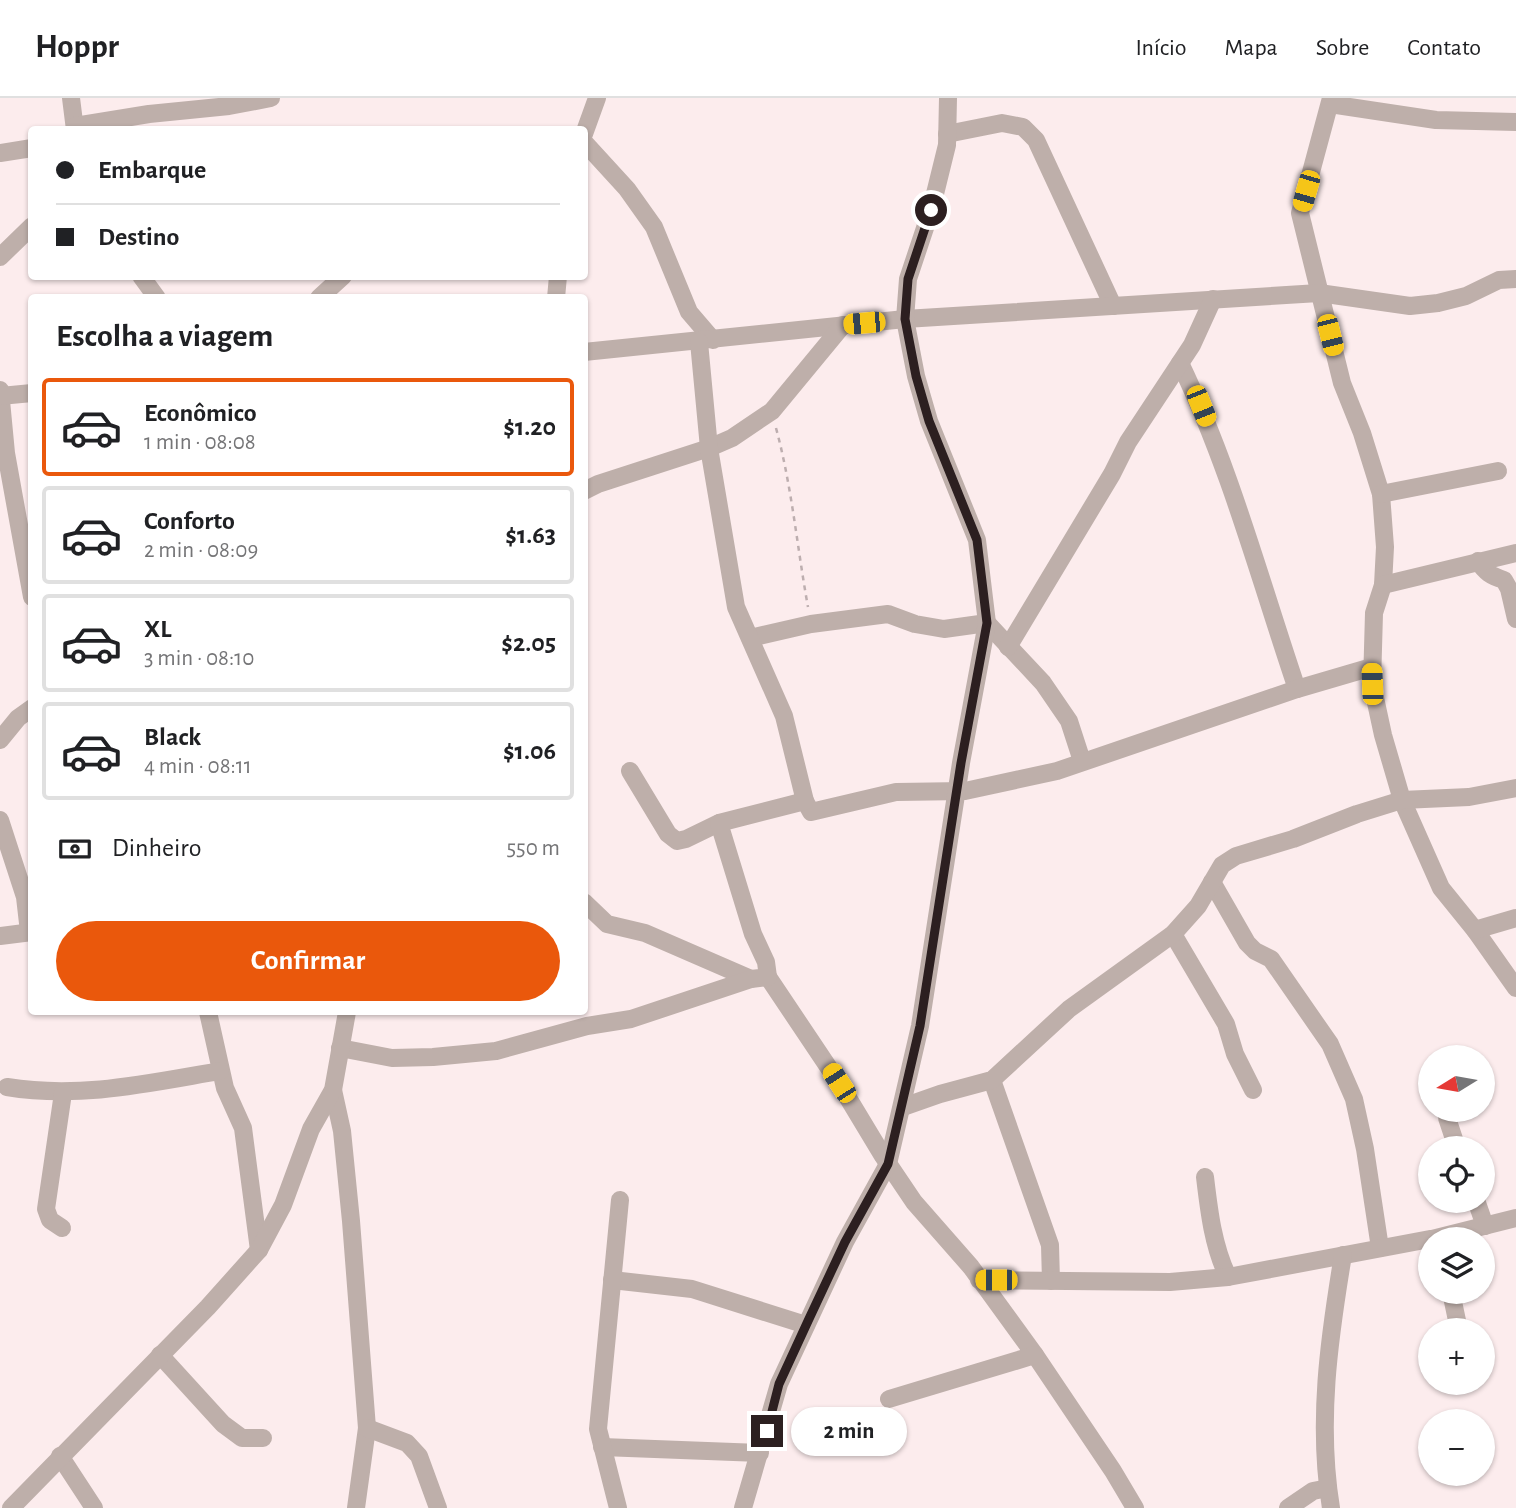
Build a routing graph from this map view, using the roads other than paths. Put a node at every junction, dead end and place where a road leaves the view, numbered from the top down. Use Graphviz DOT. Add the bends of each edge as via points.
graph roads {
  1 [pos="71,98"];
  2 [pos="271,98"];
  3 [pos="597,98"];
  4 [pos="948,98"];
  5 [pos="1330,101"];
  6 [pos="216,102"];
  7 [pos="1516,122"];
  8 [pos="75,126"];
  9 [pos="86,126"];
  10 [pos="587,126"];
  11 [pos="947,134"];
  12 [pos="588,146"];
  13 [pos="28,149"];
  14 [pos="0,153"];
  15 [pos="28,230"];
  16 [pos="0,257"];
  17 [pos="1516,279"];
  18 [pos="339,280"];
  19 [pos="1319,293"];
  20 [pos="324,294"];
  21 [pos="1213,299"];
  22 [pos="1113,306"];
  23 [pos="689,312"];
  24 [pos="905,319"];
  25 [pos="843,325"];
  26 [pos="698,342"];
  27 [pos="588,352"];
  28 [pos="1180,363"];
  29 [pos="0,390"];
  30 [pos="28,393"];
  31 [pos="0,396"];
  32 [pos="709,449"];
  33 [pos="1498,471"];
  34 [pos="588,489"];
  35 [pos="1381,494"];
  36 [pos="1516,553"];
  37 [pos="1478,561"];
  38 [pos="28,576"];
  39 [pos="1383,585"];
  40 [pos="1516,619"];
  41 [pos="987,623"];
  42 [pos="750,638"];
  43 [pos="1008,646"];
  44 [pos="1371,667"];
  45 [pos="1297,689"];
  46 [pos="28,711"];
  47 [pos="0,740"];
  48 [pos="1082,761"];
  49 [pos="630,771"];
  50 [pos="1516,788"];
  51 [pos="957,792"];
  52 [pos="1402,800"];
  53 [pos="805,801"];
  54 [pos="0,820"];
  55 [pos="719,823"];
  56 [pos="1212,882"];
  57 [pos="588,906"];
  58 [pos="28,918"];
  59 [pos="1516,918"];
  60 [pos="1475,930"];
  61 [pos="28,932"];
  62 [pos="1173,934"];
  63 [pos="0,936"];
  64 [pos="759,978"];
  65 [pos="1516,988"];
  66 [pos="209,1015"];
  67 [pos="346,1015"];
  68 [pos="340,1048"];
  69 [pos="220,1071"];
  70 [pos="992,1080"];
  71 [pos="7,1087"];
  72 [pos="333,1090"];
  73 [pos="1253,1090"];
  74 [pos="63,1093"];
  75 [pos="903,1107"];
  76 [pos="888,1164"];
  77 [pos="1205,1177"];
  78 [pos="620,1200"];
  79 [pos="1480,1213"];
  80 [pos="1516,1217"];
  81 [pos="1485,1226"];
  82 [pos="1481,1227"];
  83 [pos="62,1228"];
  84 [pos="1418,1242"];
  85 [pos="1380,1248"];
  86 [pos="259,1250"];
  87 [pos="1343,1255"];
  88 [pos="1228,1277"];
  89 [pos="612,1280"];
  90 [pos="979,1280"];
  91 [pos="1051,1280"];
  92 [pos="806,1325"];
  93 [pos="160,1355"];
  94 [pos="1035,1355"];
  95 [pos="889,1399"];
  96 [pos="367,1428"];
  97 [pos="262,1437"];
  98 [pos="602,1447"];
  99 [pos="760,1453"];
  100 [pos="60,1456"];
  101 [pos="1328,1488"];
  102 [pos="11,1508"];
  103 [pos="94,1508"];
  104 [pos="356,1508"];
  105 [pos="438,1508"];
  106 [pos="618,1508"];
  107 [pos="743,1508"];
  108 [pos="1135,1508"];
  109 [pos="1288,1508"];
  110 [pos="1331,1508"];
  1 -- 8 [label="street"];
  2 -- 6 [label="street"];
  3 -- 10 [label="street"];
  4 -- 11 [label="street"];
  5 -- 7 [label="street" via="1436,120"];
  5 -- 19 [label="street" via="1300,213"];
  6 -- 9 [label="street"];
  11 -- 22 [label="street" via="1002,123 1023,127 1035,140"];
  11 -- 24 [label="street" via="931,210 908,279"];
  12 -- 23 [label="street" via="654,228"];
  13 -- 14 [label="street"];
  15 -- 16 [label="street"];
  17 -- 19 [label="street" via="1499,280 1466,296 1410,306"];
  18 -- 20 [label="street"];
  19 -- 21 [label="street"];
  19 -- 35 [label="street" via="1342,383"];
  21 -- 22 [label="street"];
  21 -- 28 [label="street"];
  22 -- 24 [label="street"];
  23 -- 26 [label="street"];
  23 -- 26 [label="street"];
  24 -- 25 [label="street"];
  24 -- 41 [label="street" via="929,421 977,540"];
  25 -- 26 [label="street"];
  25 -- 32 [label="street" via="772,411"];
  26 -- 27 [label="street"];
  26 -- 32 [label="street"];
  28 -- 43 [label="street"];
  28 -- 45 [label="street" via="1228,476"];
  29 -- 31 [label="street"];
  30 -- 31 [label="street"];
  31 -- 38 [label="street"];
  32 -- 34 [label="street"];
  32 -- 42 [label="street" via="736,607"];
  33 -- 35 [label="street"];
  35 -- 39 [label="street"];
  36 -- 37 [label="street"];
  37 -- 39 [label="street"];
  37 -- 40 [label="street" via="1484,571 1504,580"];
  39 -- 44 [label="street" via="1374,613"];
  41 -- 42 [label="street" via="944,629 888,614"];
  41 -- 43 [label="street"];
  41 -- 51 [label="street"];
  42 -- 53 [label="street" via="784,716"];
  43 -- 48 [label="street" via="1043,683 1069,721"];
  44 -- 45 [label="street"];
  44 -- 52 [label="street" via="1383,734"];
  45 -- 48 [label="street"];
  46 -- 47 [label="street"];
  48 -- 51 [label="street"];
  49 -- 55 [label="street" via="668,834 677,841"];
  50 -- 52 [label="street" via="1469,797"];
  51 -- 53 [label="street" via="897,792 811,811"];
  51 -- 75 [label="street"];
  52 -- 56 [label="street" via="1236,856 1222,865"];
  52 -- 60 [label="street" via="1441,888"];
  53 -- 55 [label="street"];
  54 -- 58 [label="street"];
  55 -- 64 [label="street" via="766,962"];
  56 -- 62 [label="street"];
  56 -- 85 [label="street" via="1247,943 1270,960 1330,1044 1354,1099"];
  57 -- 64 [label="street" via="607,924 645,933"];
  59 -- 60 [label="street"];
  60 -- 65 [label="street"];
  61 -- 63 [label="street"];
  62 -- 70 [label="street" via="1069,1009"];
  62 -- 73 [label="street" via="1226,1024"];
  64 -- 68 [label="street" via="631,1019 496,1051 392,1058"];
  64 -- 76 [label="street" via="832,1072"];
  66 -- 69 [label="street"];
  67 -- 68 [label="street"];
  68 -- 72 [label="street"];
  69 -- 74 [label="street"];
  69 -- 86 [label="street" via="243,1128"];
  70 -- 75 [label="street"];
  70 -- 91 [label="street" via="1050,1245"];
  71 -- 74 [label="street"];
  72 -- 86 [label="street" via="311,1129 283,1205"];
  72 -- 96 [label="street" via="342,1131"];
  74 -- 83 [label="street" via="46,1209 50,1220"];
  75 -- 76 [label="street"];
  76 -- 90 [label="street"];
  76 -- 92 [label="street"];
  77 -- 88 [label="street" via="1210,1219"];
  78 -- 89 [label="street"];
  79 -- 81 [label="street"];
  80 -- 81 [label="street"];
  81 -- 82 [label="street"];
  84 -- 85 [label="street"];
  85 -- 87 [label="street"];
  86 -- 93 [label="street"];
  87 -- 88 [label="street"];
  87 -- 101 [label="street" via="1326,1379"];
  88 -- 91 [label="street" via="1170,1282"];
  89 -- 92 [label="street" via="692,1289"];
  89 -- 98 [label="street" via="598,1429"];
  90 -- 91 [label="street"];
  90 -- 94 [label="street"];
  92 -- 99 [label="street" via="779,1384"];
  93 -- 97 [label="street" via="223,1424 242,1438"];
  93 -- 100 [label="street"];
  94 -- 95 [label="street"];
  94 -- 108 [label="street"];
  96 -- 104 [label="street"];
  96 -- 105 [label="street" via="407,1443 419,1456"];
  98 -- 99 [label="street"];
  98 -- 106 [label="street"];
  99 -- 107 [label="street"];
  100 -- 102 [label="street"];
  100 -- 103 [label="street"];
  101 -- 109 [label="street" via="1313,1491"];
  101 -- 110 [label="street"];
}
